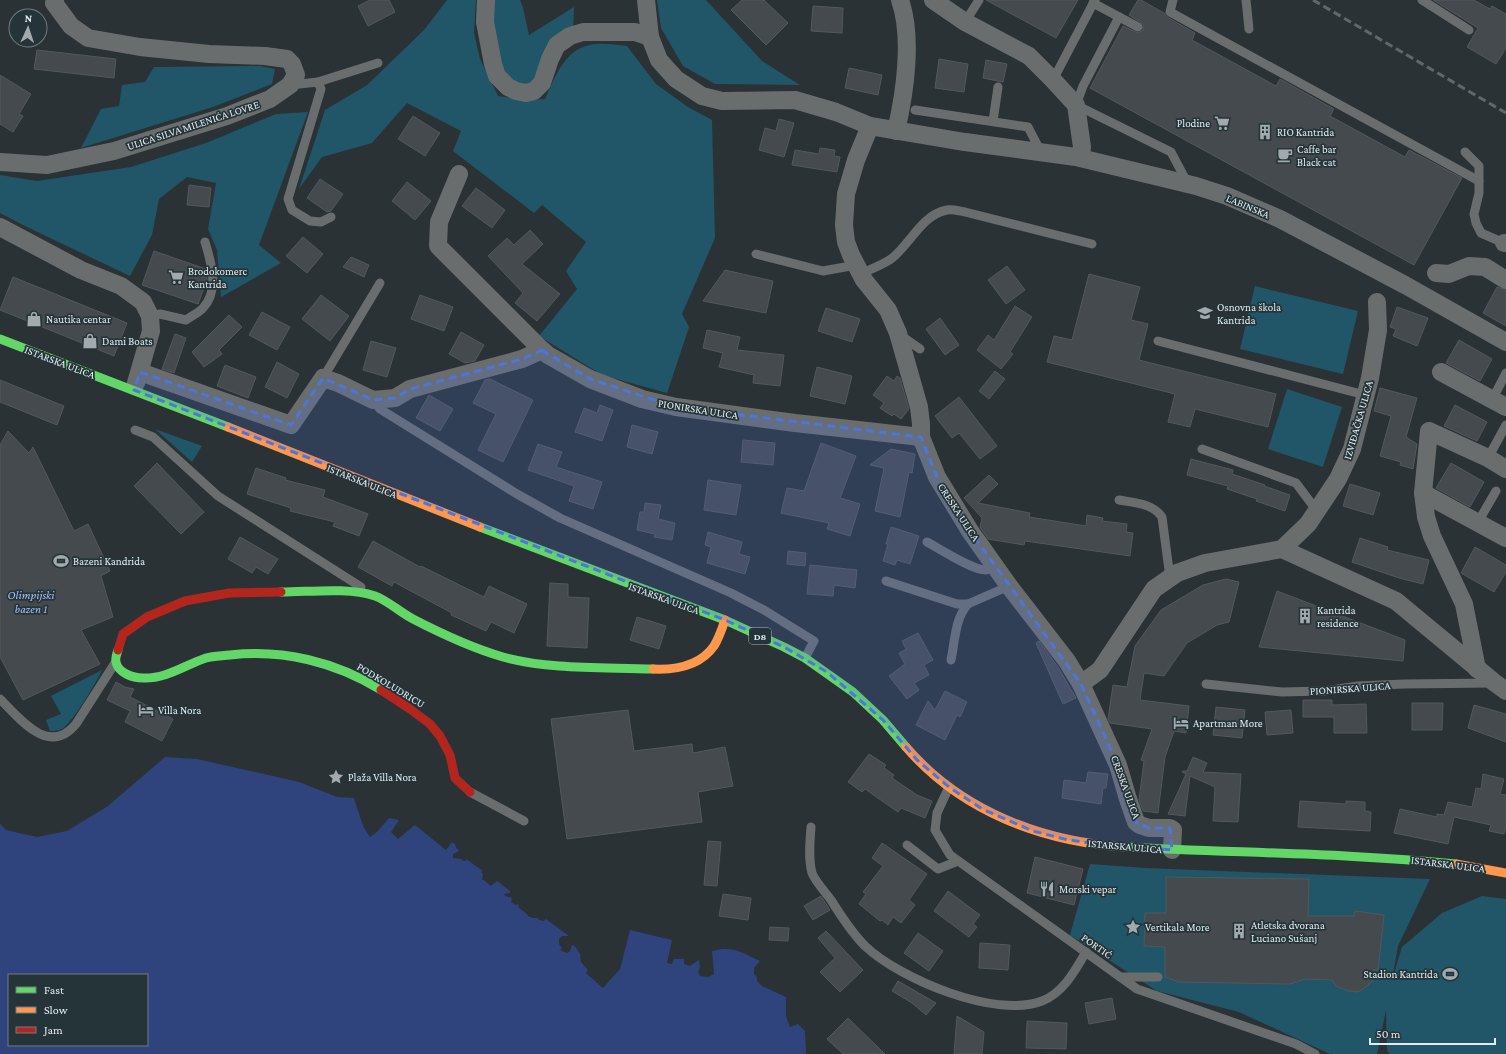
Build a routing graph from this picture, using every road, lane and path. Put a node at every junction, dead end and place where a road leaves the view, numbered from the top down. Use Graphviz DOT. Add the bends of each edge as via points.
graph roads {
  1 [pos="486,0"];
  2 [pos="646,0"];
  3 [pos="900,0"];
  4 [pos="933,0"];
  5 [pos="979,0"];
  6 [pos="1173,0"];
  7 [pos="1246,0"];
  8 [pos="1422,0"];
  9 [pos="52,1"];
  10 [pos="1094,2"];
  11 [pos="1119,17"];
  12 [pos="965,22"];
  13 [pos="1138,27"];
  14 [pos="1249,30"];
  15 [pos="1469,30"];
  16 [pos="650,37"];
  17 [pos="378,63"];
  18 [pos="1053,80"];
  19 [pos="318,82"];
  20 [pos="290,85"];
  21 [pos="998,87"];
  22 [pos="1076,105"];
  23 [pos="914,110"];
  24 [pos="993,121"];
  25 [pos="870,126"];
  26 [pos="896,131"];
  27 [pos="1041,152"];
  28 [pos="1465,152"];
  29 [pos="1081,158"];
  30 [pos="0,162"];
  31 [pos="459,174"];
  32 [pos="1479,181"];
  33 [pos="1188,184"];
  34 [pos="331,217"];
  35 [pos="0,227"];
  36 [pos="205,242"];
  37 [pos="1505,243"];
  38 [pos="1092,244"];
  39 [pos="756,254"];
  40 [pos="858,270"];
  41 [pos="1436,273"];
  42 [pos="1506,280"];
  43 [pos="380,283"];
  44 [pos="1378,302"];
  45 [pos="150,316"];
  46 [pos="898,333"];
  47 [pos="0,339"];
  48 [pos="1158,341"];
  49 [pos="1506,342"];
  50 [pos="920,349"];
  51 [pos="542,350"];
  52 [pos="140,372"];
  53 [pos="1441,372"];
  54 [pos="1506,373"];
  55 [pos="323,378"];
  56 [pos="134,390"];
  57 [pos="1365,395"];
  58 [pos="373,400"];
  59 [pos="1499,404"];
  60 [pos="1506,425"];
  61 [pos="135,430"];
  62 [pos="921,437"];
  63 [pos="1202,448"];
  64 [pos="1488,458"];
  65 [pos="1506,469"];
  66 [pos="1496,491"];
  67 [pos="1423,493"];
  68 [pos="1120,500"];
  69 [pos="1317,511"];
  70 [pos="1478,522"];
  71 [pos="1506,538"];
  72 [pos="927,542"];
  73 [pos="1282,549"];
  74 [pos="995,566"];
  75 [pos="1170,578"];
  76 [pos="886,581"];
  77 [pos="1009,586"];
  78 [pos="376,596"];
  79 [pos="968,604"];
  80 [pos="724,620"];
  81 [pos="805,658"];
  82 [pos="951,660"];
  83 [pos="116,662"];
  84 [pos="1477,668"];
  85 [pos="1081,684"];
  86 [pos="1206,684"];
  87 [pos="1500,687"];
  88 [pos="0,699"];
  89 [pos="949,788"];
  90 [pos="470,792"];
  91 [pos="524,820"];
  92 [pos="811,828"];
  93 [pos="907,845"];
  94 [pos="1172,850"];
  95 [pos="958,861"];
  96 [pos="1506,873"];
  97 [pos="1086,952"];
  98 [pos="1120,977"];
  99 [pos="1158,977"];
  100 [pos="1315,1054"];
  1 -- 16 [label="street" via="485,22 493,64 497,76 516,91 534,91 542,83 557,45 570,36 583,32 635,32"];
  2 -- 16 [label="street, LABINSKA"];
  3 -- 26 [label="street" via="907,62 904,98"];
  4 -- 12 [label="street"];
  5 -- 12 [label="lane"];
  6 -- 32 [label="lane" via="1170,12"];
  7 -- 14 [label="lane"];
  8 -- 15 [label="lane"];
  9 -- 20 [label="street" via="71,26 88,38 140,47 287,59 296,75"];
  10 -- 11 [label="lane"];
  10 -- 18 [label="lane"];
  11 -- 13 [label="lane"];
  11 -- 22 [label="lane" via="1083,86"];
  12 -- 18 [label="street" via="1029,56"];
  16 -- 25 [label="street, LABINSKA" via="659,60 676,79 702,96 722,101 795,100 836,112"];
  17 -- 19 [label="lane"];
  18 -- 22 [label="street"];
  19 -- 20 [label="lane"];
  19 -- 34 [label="lane" via="321,90 288,200 292,210 310,221 321,222"];
  20 -- 30 [label="street, ULICA SILVA MILENIĆA LOVRE" via="270,99 227,116 114,151 46,164"];
  21 -- 24 [label="lane"];
  22 -- 29 [label="street" via="1082,147"];
  22 -- 33 [label="lane" via="1171,152"];
  23 -- 24 [label="lane"];
  24 -- 27 [label="lane" via="1028,127"];
  25 -- 26 [label="street, LABINSKA"];
  25 -- 40 [label="street, CRESKA ULICA" via="852,172 844,203 846,242"];
  26 -- 27 [label="street, LABINSKA"];
  27 -- 29 [label="street, LABINSKA"];
  28 -- 32 [label="lane" via="1479,166"];
  29 -- 33 [label="street, LABINSKA"];
  31 -- 51 [label="street, PIONIRSKA ULICA" via="439,222 438,246"];
  32 -- 37 [label="lane" via="1474,214 1476,223 1481,233"];
  33 -- 49 [label="street, LABINSKA" via="1227,196 1280,219"];
  35 -- 45 [label="street" via="81,270 121,286 143,302"];
  36 -- 45 [label="lane" via="212,267 212,293 204,308 186,320 160,314"];
  38 -- 40 [label="lane" via="965,212 947,210 929,219 891,259"];
  39 -- 40 [label="lane" via="823,271"];
  40 -- 46 [label="street, CRESKA ULICA" via="888,310"];
  41 -- 42 [label="street" via="1449,274 1469,266 1485,267"];
  43 -- 55 [label="lane"];
  44 -- 57 [label="street, IZVIĐAČKA ULICA" via="1378,330"];
  45 -- 52 [label="street" via="150,336"];
  46 -- 50 [label="lane"];
  46 -- 62 [label="street, CRESKA ULICA" via="919,407"];
  47 -- 56 [label="main road, ISTARSKA ULICA / D8"];
  48 -- 57 [label="lane"];
  51 -- 58 [label="street" via="522,359 410,389 395,398"];
  51 -- 62 [label="street, PIONIRSKA ULICA" via="590,379 676,407"];
  52 -- 55 [label="street" via="291,425"];
  52 -- 56 [label="street"];
  53 -- 59 [label="street"];
  54 -- 59 [label="lane"];
  55 -- 58 [label="street"];
  56 -- 80 [label="main road, ISTARSKA ULICA / D8" via="532,548"];
  57 -- 69 [label="street, IZVIĐAČKA ULICA" via="1352,449 1338,479"];
  58 -- 81 [label="lane" via="380,408 560,518 732,593 764,610 814,641"];
  60 -- 64 [label="lane"];
  61 -- 78 [label="lane" via="153,437 218,496"];
  62 -- 74 [label="street, CRESKA ULICA" via="937,477"];
  63 -- 69 [label="lane" via="1296,483"];
  64 -- 65 [label="street"];
  64 -- 67 [label="street" via="1429,431"];
  66 -- 70 [label="lane"];
  67 -- 70 [label="street"];
  67 -- 84 [label="street" via="1432,536 1464,604"];
  68 -- 75 [label="lane" via="1147,505 1162,516"];
  69 -- 73 [label="street, IZVIĐAČKA ULICA" via="1308,524"];
  70 -- 71 [label="street"];
  72 -- 74 [label="lane" via="979,568 987,570"];
  73 -- 75 [label="street" via="1205,563"];
  73 -- 84 [label="street, PIONIRSKA ULICA" via="1396,601"];
  74 -- 77 [label="street, CRESKA ULICA"];
  75 -- 85 [label="street" via="1154,589 1100,670"];
  76 -- 79 [label="lane" via="957,604"];
  77 -- 79 [label="lane"];
  77 -- 85 [label="street, CRESKA ULICA" via="1067,661"];
  78 -- 80 [label="main road" via="413,620 462,643 503,657 564,666 659,669 689,666 713,647"];
  78 -- 83 [label="main road" via="353,591 229,592 185,600 147,617 123,634"];
  79 -- 82 [label="lane" via="958,621"];
  80 -- 81 [label="main road, ISTARSKA ULICA / D8"];
  81 -- 89 [label="main road, ISTARSKA ULICA / D8" via="853,692 883,720 917,760"];
  83 -- 88 [label="lane" via="76,724 62,736 50,737 35,731"];
  83 -- 90 [label="main road, PODKOLUDRICU" via="120,670 131,676 143,678 165,675 207,658 241,654 274,654 325,664 372,686 430,724 450,755 455,778"];
  84 -- 87 [label="street, PIONIRSKA ULICA"];
  85 -- 94 [label="street, CRESKA ULICA" via="1118,764 1136,822 1149,828 1173,830"];
  86 -- 87 [label="lane, PIONIRSKA ULICA" via="1282,692 1404,684"];
  89 -- 94 [label="main road, ISTARSKA ULICA / D8" via="982,809 1045,834 1082,843"];
  89 -- 95 [label="lane, PORTIĆ" via="937,813 936,830 950,855"];
  90 -- 91 [label="lane, PODKOLUDRICU"];
  92 -- 97 [label="lane" via="812,874 850,928 865,946 887,964 925,983 970,999 1024,1005 1042,1001 1057,992 1072,976"];
  93 -- 95 [label="lane" via="938,869"];
  94 -- 96 [label="main road, ISTARSKA ULICA / D8" via="1408,859 1459,864"];
  95 -- 97 [label="lane, PORTIĆ"];
  97 -- 98 [label="lane, PORTIĆ"];
  98 -- 99 [label="lane"];
  98 -- 100 [label="lane, PORTIĆ" via="1137,989 1296,1044"];
}
